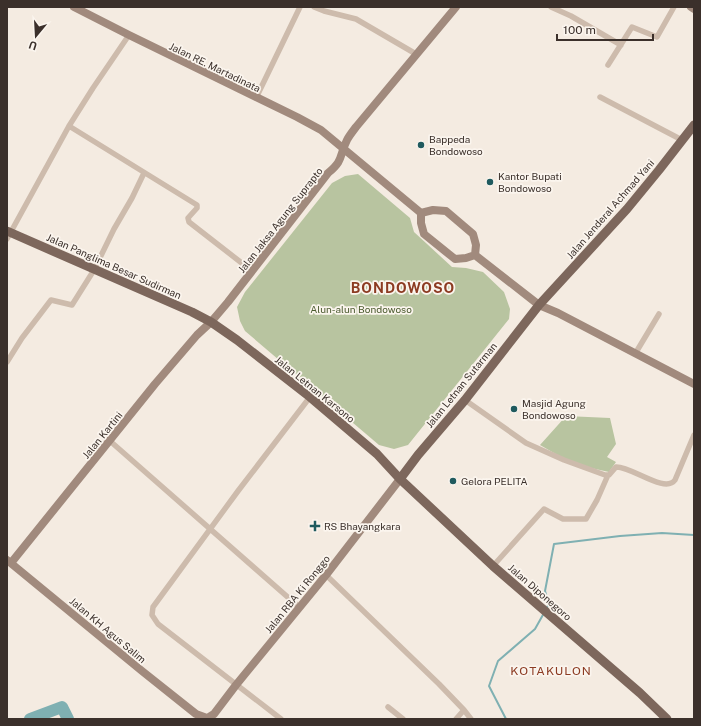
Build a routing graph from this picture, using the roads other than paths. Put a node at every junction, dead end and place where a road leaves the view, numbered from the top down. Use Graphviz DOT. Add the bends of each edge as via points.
graph roads {
  1 [pos="74,7"];
  2 [pos="300,7"];
  3 [pos="314,7"];
  4 [pos="456,7"];
  5 [pos="551,7"];
  6 [pos="674,7"];
  7 [pos="691,7"];
  8 [pos="694,9"];
  9 [pos="129,35"];
  10 [pos="621,45"];
  11 [pos="416,54"];
  12 [pos="608,66"];
  13 [pos="600,96"];
  14 [pos="256,98"];
  15 [pos="694,125"];
  16 [pos="69,126"];
  17 [pos="682,140"];
  18 [pos="344,149"];
  19 [pos="144,173"];
  20 [pos="421,213"];
  21 [pos="8,234"];
  22 [pos="475,255"];
  23 [pos="94,270"];
  24 [pos="252,271"];
  25 [pos="539,305"];
  26 [pos="659,314"];
  27 [pos="211,322"];
  28 [pos="635,354"];
  29 [pos="7,362"];
  30 [pos="694,384"];
  31 [pos="310,397"];
  32 [pos="465,400"];
  33 [pos="694,435"];
  34 [pos="110,441"];
  35 [pos="608,475"];
  36 [pos="400,480"];
  37 [pos="210,530"];
  38 [pos="9,561"];
  39 [pos="493,566"];
  40 [pos="326,575"];
  41 [pos="298,607"];
  42 [pos="236,685"];
  43 [pos="388,707"];
  44 [pos="464,710"];
  45 [pos="196,716"];
  46 [pos="206,719"];
  47 [pos="281,719"];
  48 [pos="403,719"];
  49 [pos="456,719"];
  50 [pos="471,719"];
  51 [pos="667,719"];
  1 -- 9 [label="main road, Jalan RE. Martadinata"];
  2 -- 14 [label="street"];
  3 -- 11 [label="street" via="324,12 356,19"];
  4 -- 11 [label="main road, Jalan Jaksa Agung Suprapto"];
  5 -- 10 [label="street"];
  6 -- 10 [label="street" via="657,37 632,27"];
  7 -- 8 [label="main road"];
  9 -- 14 [label="main road, Jalan RE. Martadinata"];
  9 -- 16 [label="street"];
  10 -- 12 [label="street"];
  11 -- 18 [label="main road, Jalan Jaksa Agung Suprapto" via="356,127"];
  13 -- 17 [label="street"];
  14 -- 18 [label="main road, Jalan RE. Martadinata" via="321,130"];
  15 -- 17 [label="main road, Jalan Jenderal Achmad Yani"];
  16 -- 19 [label="street"];
  16 -- 21 [label="street"];
  17 -- 25 [label="main road, Jalan Jenderal Achmad Yani" via="627,209"];
  18 -- 20 [label="main road, Jalan RE. Martadinata"];
  18 -- 24 [label="main road, Jalan Jaksa Agung Suprapto" via="338,164 328,173"];
  19 -- 23 [label="street"];
  19 -- 24 [label="street" via="197,205 188,218 189,222"];
  20 -- 22 [label="main road" via="424,234 455,259"];
  20 -- 22 [label="main road" via="433,210 446,211 473,234"];
  21 -- 23 [label="main road, Jalan Panglima Besar Sudirman"];
  22 -- 25 [label="main road"];
  23 -- 27 [label="main road, Jalan Panglima Besar Sudirman"];
  23 -- 29 [label="street" via="72,306 51,300"];
  24 -- 27 [label="main road, Jalan Jaksa Agung Suprapto"];
  25 -- 28 [label="main road"];
  25 -- 32 [label="main road, Jalan Letnan Sutarman"];
  26 -- 28 [label="street"];
  27 -- 31 [label="main road, Jalan Letnan Karsono"];
  27 -- 34 [label="main road, Jalan Kartini" via="197,335"];
  28 -- 30 [label="main road"];
  31 -- 36 [label="main road, Jalan Letnan Karsono" via="377,454"];
  31 -- 37 [label="street"];
  32 -- 35 [label="street" via="526,444"];
  32 -- 36 [label="main road, Jalan Letnan Sutarman"];
  33 -- 35 [label="street" via="671,484 659,483 618,467"];
  34 -- 37 [label="street"];
  34 -- 38 [label="main road, Jalan Kartini"];
  35 -- 39 [label="street" via="586,519 563,519 544,509"];
  36 -- 39 [label="main road, Jalan Diponegoro"];
  36 -- 40 [label="main road, Jalan RBA Ki Ronggo"];
  37 -- 41 [label="street"];
  37 -- 42 [label="street" via="154,607 152,615 158,624"];
  38 -- 45 [label="main road, Jalan KH Agus Salim"];
  39 -- 51 [label="main road, Jalan Diponegoro"];
  40 -- 41 [label="main road, Jalan RBA Ki Ronggo"];
  40 -- 44 [label="street"];
  41 -- 42 [label="main road, Jalan RBA Ki Ronggo"];
  42 -- 46 [label="main road, Jalan RBA Ki Ronggo" via="214,714"];
  42 -- 47 [label="street"];
  43 -- 48 [label="street"];
  44 -- 49 [label="street"];
  44 -- 50 [label="street"];
  45 -- 46 [label="main road, Jalan KH Agus Salim"];
}
